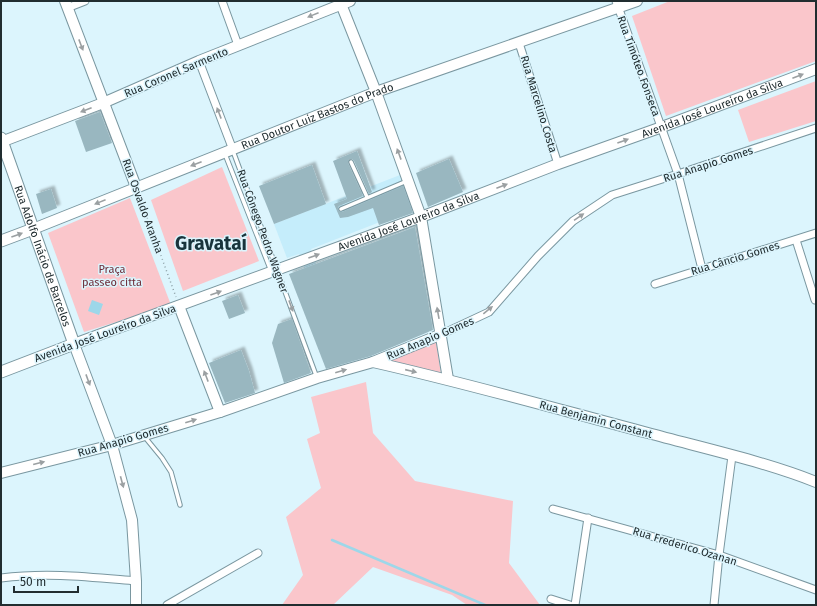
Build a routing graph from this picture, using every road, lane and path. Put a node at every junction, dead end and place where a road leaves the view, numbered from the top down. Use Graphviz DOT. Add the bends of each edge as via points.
graph roads {
  1 [pos="85,1"];
  2 [pos="222,1"];
  3 [pos="638,1"];
  4 [pos="344,2"];
  5 [pos="617,4"];
  6 [pos="66,5"];
  7 [pos="520,43"];
  8 [pos="238,45"];
  9 [pos="199,61"];
  10 [pos="816,69"];
  11 [pos="376,92"];
  12 [pos="103,103"];
  13 [pos="662,127"];
  14 [pos="816,128"];
  15 [pos="1,140"];
  16 [pos="229,151"];
  17 [pos="351,162"];
  18 [pos="558,164"];
  19 [pos="678,174"];
  20 [pos="408,181"];
  21 [pos="136,187"];
  22 [pos="367,197"];
  23 [pos="341,209"];
  24 [pos="421,217"];
  25 [pos="33,229"];
  26 [pos="816,233"];
  27 [pos="796,240"];
  28 [pos="1,241"];
  29 [pos="702,269"];
  30 [pos="275,271"];
  31 [pos="655,284"];
  32 [pos="815,300"];
  33 [pos="179,306"];
  34 [pos="442,334"];
  35 [pos="74,344"];
  36 [pos="373,362"];
  37 [pos="1,372"];
  38 [pos="317,378"];
  39 [pos="448,379"];
  40 [pos="220,412"];
  41 [pos="143,435"];
  42 [pos="112,445"];
  43 [pos="732,456"];
  44 [pos="1,473"];
  45 [pos="816,482"];
  46 [pos="180,506"];
  47 [pos="553,509"];
  48 [pos="588,518"];
  49 [pos="258,553"];
  50 [pos="719,554"];
  51 [pos="1,578"];
  52 [pos="136,581"];
  53 [pos="816,590"];
  54 [pos="551,599"];
  55 [pos="136,605"];
  56 [pos="167,605"];
  57 [pos="570,605"];
  58 [pos="576,605"];
  59 [pos="714,605"];
  1 -- 6 [label="street"];
  2 -- 8 [label="street"];
  3 -- 5 [label="street, Rua Doutor Luiz Bastos do Prado"];
  4 -- 8 [label="street, Rua Coronel Sarmento, one-way"];
  4 -- 11 [label="street"];
  5 -- 7 [label="street, Rua Doutor Luiz Bastos do Prado"];
  5 -- 13 [label="street, Rua Timóteo Fonseca"];
  6 -- 12 [label="street, Rua Osvaldo Aranha, one-way"];
  7 -- 11 [label="street, Rua Doutor Luiz Bastos do Prado"];
  7 -- 18 [label="street, Rua Marcelino Costa"];
  8 -- 9 [label="street, Rua Coronel Sarmento"];
  9 -- 12 [label="street, Rua Coronel Sarmento"];
  16 -- 9 [label="street, Rua Cônego Pedro Wagner, one-way"];
  13 -- 10 [label="street, Avenida José Loureiro da Silva, one-way"];
  11 -- 16 [label="street, Rua Doutor Luiz Bastos do Prado"];
  20 -- 11 [label="street, one-way"];
  12 -- 15 [label="street, Rua Coronel Sarmento, one-way"];
  12 -- 21 [label="street, Rua Osvaldo Aranha"];
  18 -- 13 [label="street, Avenida José Loureiro da Silva, one-way"];
  13 -- 19 [label="street, Rua Timóteo Fonseca"];
  14 -- 19 [label="street, Rua Anapio Gomes"];
  15 -- 25 [label="main road, Rua Adolfo Inácio de Barcelos"];
  16 -- 21 [label="street, Rua Doutor Luiz Bastos do Prado, one-way"];
  16 -- 30 [label="lane, Rua Cônego Pedro Wagner"];
  16 -- 30 [label="lane, Rua Cônego Pedro Wagner"];
  17 -- 22 [label="lane"];
  24 -- 18 [label="street, Avenida José Loureiro da Silva, one-way"];
  19 -- 29 [label="street, Rua Timóteo Fonseca"];
  34 -- 19 [label="street, Rua Anapio Gomes, one-way" via="489,312 538,256 586,212 612,195"];
  20 -- 22 [label="lane"];
  20 -- 24 [label="street"];
  21 -- 25 [label="street, Rua Doutor Luiz Bastos do Prado, one-way"];
  21 -- 33 [label="path, Rua Osvaldo Aranha"];
  22 -- 23 [label="lane"];
  30 -- 24 [label="street, Avenida José Loureiro da Silva, one-way"];
  34 -- 24 [label="street, one-way"];
  28 -- 25 [label="main road, Rua Doutor Luiz Bastos do Prado, one-way"];
  25 -- 35 [label="main road, Rua Adolfo Inácio de Barcelos"];
  26 -- 27 [label="street, Rua Câncio Gomes"];
  27 -- 29 [label="street, Rua Câncio Gomes"];
  27 -- 32 [label="street"];
  29 -- 31 [label="street, Rua Câncio Gomes"];
  33 -- 30 [label="street, Avenida José Loureiro da Silva, one-way"];
  30 -- 38 [label="lane, Rua Cônego Pedro Wagner, one-way"];
  33 -- 35 [label="street, Avenida José Loureiro da Silva"];
  40 -- 33 [label="street, one-way"];
  34 -- 36 [label="street, Rua Anapio Gomes"];
  34 -- 39 [label="street"];
  35 -- 37 [label="main road, Avenida José Loureiro da Silva"];
  35 -- 42 [label="street, Rua Adolfo Inácio de Barcelos, one-way"];
  38 -- 36 [label="street, Rua Anapio Gomes, one-way"];
  36 -- 39 [label="street, Rua Benjamin Constant, one-way"];
  38 -- 40 [label="street, Rua Anapio Gomes"];
  39 -- 43 [label="street, Rua Benjamin Constant"];
  41 -- 40 [label="street, Rua Anapio Gomes, one-way"];
  41 -- 42 [label="street, Rua Anapio Gomes"];
  41 -- 46 [label="lane" via="170,472"];
  44 -- 42 [label="street, Rua Anapio Gomes, one-way"];
  42 -- 52 [label="street, Rua Adolfo Inácio de Barcelos, one-way" via="132,520"];
  43 -- 45 [label="street, Rua Benjamin Constant"];
  43 -- 50 [label="street"];
  47 -- 48 [label="street, Rua Frederico Ozanan"];
  48 -- 50 [label="street, Rua Frederico Ozanan"];
  48 -- 58 [label="street"];
  49 -- 56 [label="street"];
  50 -- 53 [label="street, Rua Frederico Ozanan"];
  50 -- 59 [label="street"];
  51 -- 52 [label="street" via="66,575"];
  52 -- 55 [label="street, Rua Adolfo Inácio de Barcelos"];
  54 -- 57 [label="street"];
}
